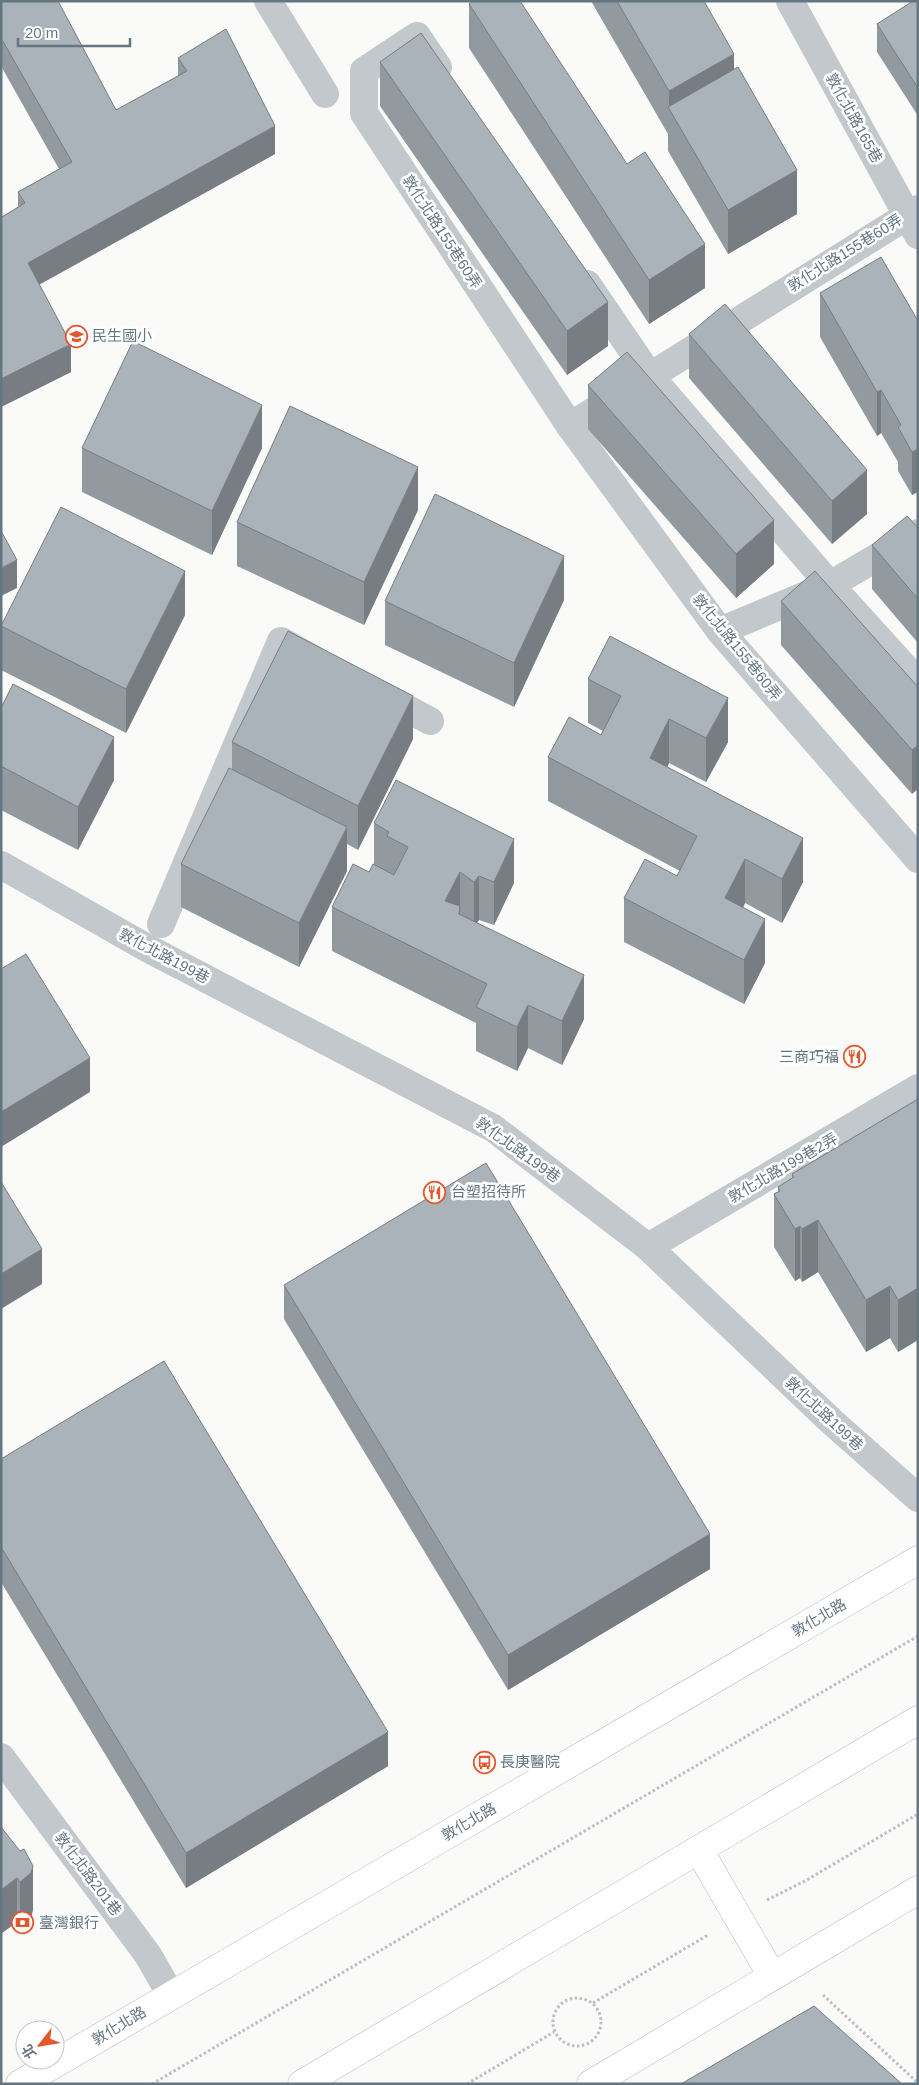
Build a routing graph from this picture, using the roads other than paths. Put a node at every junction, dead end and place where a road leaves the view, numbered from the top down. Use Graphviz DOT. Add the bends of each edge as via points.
graph roads {
  1 [pos="790,1"];
  2 [pos="270,2"];
  3 [pos="454,90"];
  4 [pos="325,94"];
  5 [pos="914,220"];
  6 [pos="571,261"];
  7 [pos="649,375"];
  8 [pos="570,426"];
  9 [pos="918,533"];
  10 [pos="830,584"];
  11 [pos="720,631"];
  12 [pos="333,669"];
  13 [pos="918,682"];
  14 [pos="360,684"];
  15 [pos="430,721"];
  16 [pos="918,859"];
  17 [pos="1,865"];
  18 [pos="161,924"];
  19 [pos="918,1088"];
  20 [pos="648,1247"];
  21 [pos="918,1498"];
  22 [pos="918,1560"];
  23 [pos="918,1720"];
  24 [pos="1,1757"];
  25 [pos="698,1850"];
  26 [pos="918,1890"];
  27 [pos="772,1976"];
  28 [pos="171,1995"];
  29 [pos="20,2084"];
  30 [pos="302,2084"];
  31 [pos="590,2084"];
  1 -- 5 [label="street, 敦化北路165巷"];
  2 -- 4 [label="street"];
  3 -- 8 [label="street, 敦化北路155巷60弄" via="417,36 364,71 364,113"];
  5 -- 7 [label="street, 敦化北路155巷60弄"];
  6 -- 7 [label="street"];
  7 -- 8 [label="street, 敦化北路155巷60弄"];
  7 -- 10 [label="street"];
  8 -- 11 [label="street, 敦化北路155巷60弄"];
  9 -- 10 [label="street"];
  10 -- 11 [label="street"];
  10 -- 13 [label="street"];
  11 -- 16 [label="street, 敦化北路155巷60弄"];
  12 -- 18 [label="street" via="281,641"];
  14 -- 15 [label="street"];
  17 -- 20 [label="street, 敦化北路199巷" via="147,948 493,1128"];
  19 -- 20 [label="street, 敦化北路199巷2弄"];
  20 -- 21 [label="street, 敦化北路199巷" via="831,1421"];
  22 -- 28 [label="main road, 敦化北路"];
  23 -- 25 [label="main road"];
  24 -- 28 [label="street, 敦化北路201巷" via="148,1955"];
  25 -- 27 [label="main road"];
  25 -- 30 [label="main road"];
  26 -- 27 [label="main road"];
  27 -- 31 [label="main road"];
  28 -- 29 [label="main road, 敦化北路"];
}
